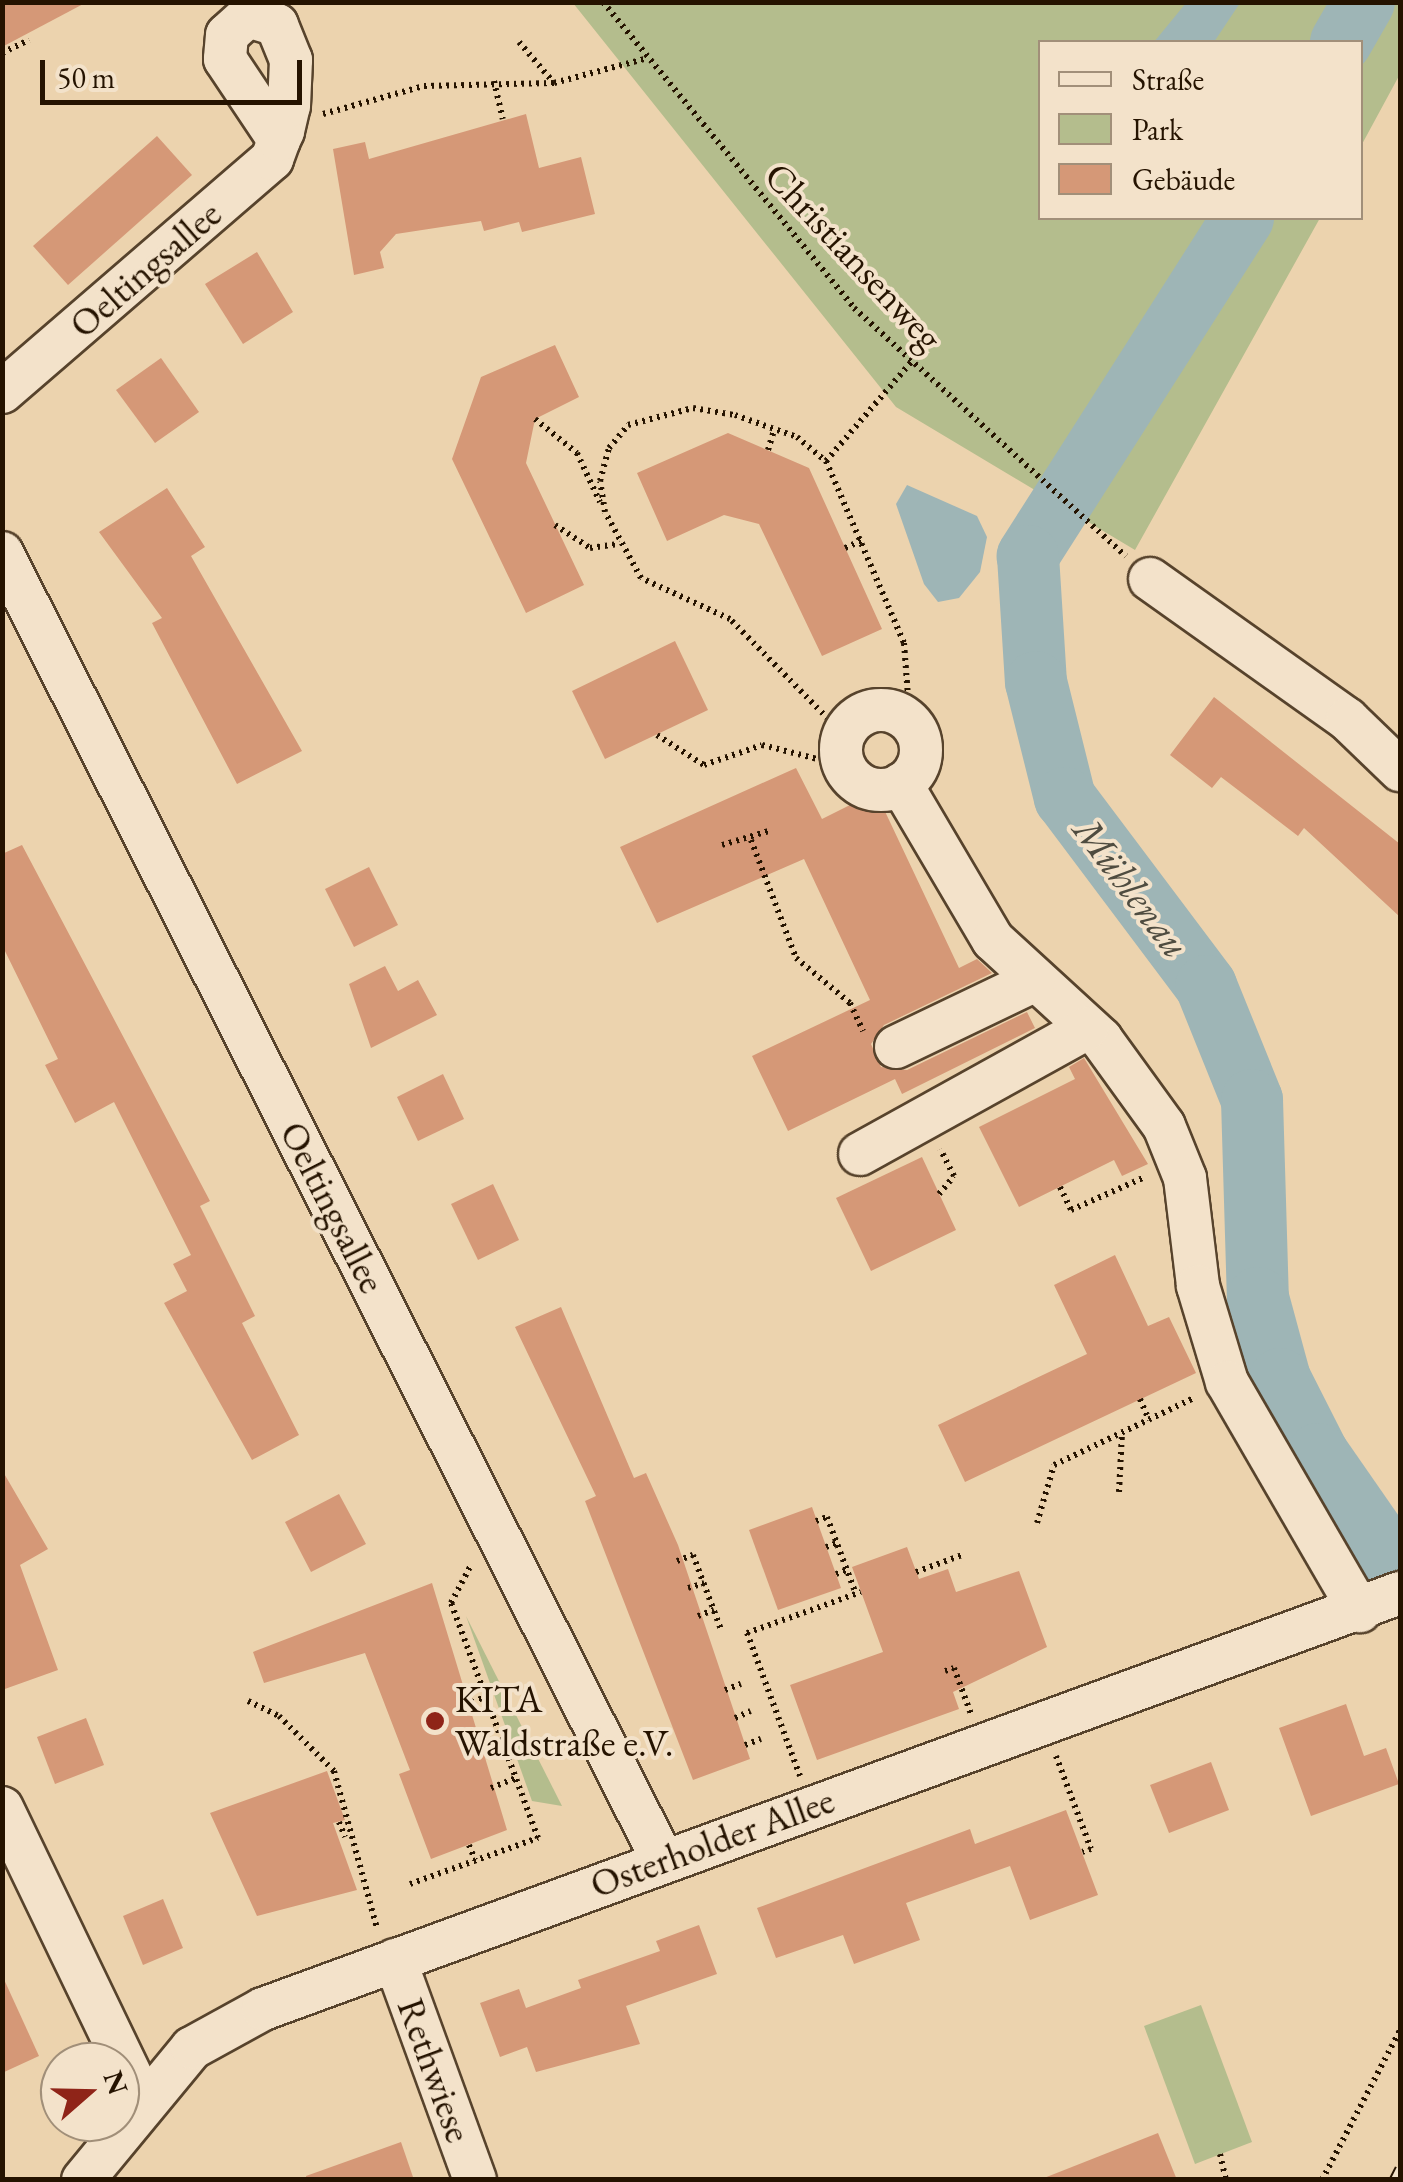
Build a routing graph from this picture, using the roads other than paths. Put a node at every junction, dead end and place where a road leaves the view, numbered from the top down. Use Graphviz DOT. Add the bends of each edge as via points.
graph roads {
  1 [pos="281,136"];
  2 [pos="2,392"];
  3 [pos="2,553"];
  4 [pos="1150,579"];
  5 [pos="1400,770"];
  6 [pos="901,784"];
  7 [pos="1034,980"];
  8 [pos="1087,1028"];
  9 [pos="882,1043"];
  10 [pos="860,1154"];
  11 [pos="1378,1604"];
  12 [pos="2,1808"];
  13 [pos="663,1861"];
  14 [pos="392,1962"];
  15 [pos="144,2101"];
  16 [pos="83,2180"];
  17 [pos="474,2180"];
  1 -- 2 [label="street, Oeltingsallee" via="272,159"];
  3 -- 13 [label="street, Oeltingsallee"];
  4 -- 5 [label="street" via="1347,720"];
  6 -- 6 [label="street" via="875,789 844,750 880,710 910,724 921,752"];
  6 -- 7 [label="street" via="972,911"];
  7 -- 8 [label="street"];
  7 -- 9 [label="street"];
  8 -- 10 [label="street"];
  8 -- 11 [label="street" via="1134,1081 1178,1162 1226,1382"];
  11 -- 13 [label="street, Osterholder Allee"];
  12 -- 15 [label="street"];
  13 -- 14 [label="street, Osterholder Allee"];
  14 -- 15 [label="street, Osterholder Allee" via="263,2009 192,2048"];
  14 -- 17 [label="street, Rethwiese"];
  15 -- 16 [label="street, Osterholder Allee"];
}
